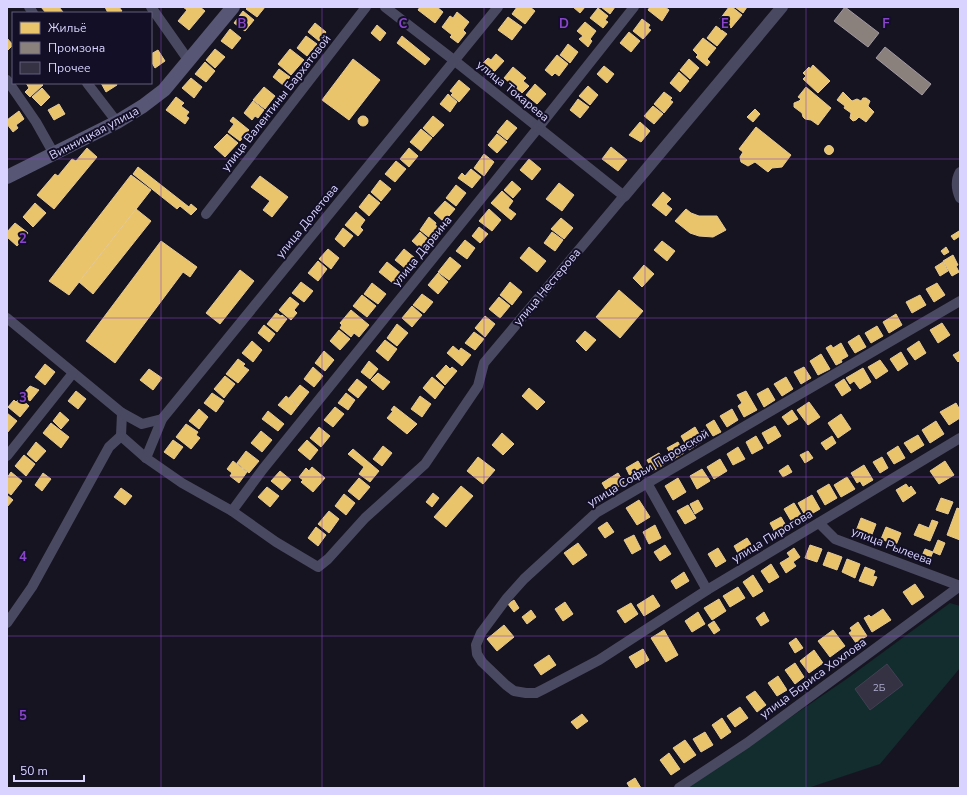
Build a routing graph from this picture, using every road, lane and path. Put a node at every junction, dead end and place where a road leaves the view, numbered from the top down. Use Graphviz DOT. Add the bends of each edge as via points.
graph roads {
  1 [pos="151,7"];
  2 [pos="233,7"];
  3 [pos="366,7"];
  4 [pos="385,7"];
  5 [pos="498,7"];
  6 [pos="634,7"];
  7 [pos="782,7"];
  8 [pos="189,61"];
  9 [pos="455,61"];
  10 [pos="7,80"];
  11 [pos="88,84"];
  12 [pos="117,122"];
  13 [pos="538,128"];
  14 [pos="54,154"];
  15 [pos="960,172"];
  16 [pos="7,177"];
  17 [pos="624,196"];
  18 [pos="960,198"];
  19 [pos="206,214"];
  20 [pos="960,301"];
  21 [pos="7,318"];
  22 [pos="73,373"];
  23 [pos="122,413"];
  24 [pos="162,419"];
  25 [pos="121,436"];
  26 [pos="960,438"];
  27 [pos="7,456"];
  28 [pos="146,458"];
  29 [pos="646,483"];
  30 [pos="232,511"];
  31 [pos="819,523"];
  32 [pos="960,586"];
  33 [pos="707,590"];
  34 [pos="7,623"];
  35 [pos="599,660"];
  36 [pos="679,788"];
  1 -- 8 [label="street"];
  2 -- 8 [label="main road, Винницкая улица"];
  3 -- 19 [label="street, улица Валентины Бархатовой"];
  4 -- 9 [label="street, улица Токарева"];
  5 -- 9 [label="street, улица Долетова"];
  6 -- 13 [label="street, улица Дарвина"];
  7 -- 17 [label="street, улица Нестерова"];
  8 -- 12 [label="main road, Винницкая улица" via="164,90"];
  9 -- 13 [label="street, улица Токарева"];
  9 -- 24 [label="street, улица Долетова"];
  10 -- 14 [label="street"];
  11 -- 12 [label="street"];
  12 -- 14 [label="main road, Винницкая улица"];
  13 -- 17 [label="street, улица Токарева"];
  13 -- 30 [label="street, улица Дарвина"];
  14 -- 16 [label="main road, Винницкая улица"];
  15 -- 18 [label="street" via="956,180"];
  17 -- 30 [label="street, улица Нестерова" via="484,363 478,386 425,464 365,518 318,568"];
  20 -- 29 [label="street, улица Софьи Перовской"];
  21 -- 22 [label="street"];
  22 -- 23 [label="street"];
  22 -- 27 [label="street"];
  23 -- 24 [label="street" via="142,424"];
  23 -- 25 [label="street"];
  24 -- 28 [label="street, улица Долетова"];
  25 -- 28 [label="street"];
  25 -- 34 [label="street" via="109,447 32,587"];
  26 -- 31 [label="street, улица Пирогова"];
  28 -- 30 [label="street" via="182,483"];
  29 -- 33 [label="street"];
  29 -- 35 [label="street, улица Софьи Перовской" via="596,513 524,579 481,633 476,645 477,654 486,666 514,691 526,693 544,689"];
  31 -- 32 [label="street, улица Рылеева" via="835,539"];
  31 -- 33 [label="street, улица Пирогова"];
  32 -- 36 [label="street, улица Бориса Хохлова" via="747,743"];
  33 -- 35 [label="street, улица Пирогова"];
}
